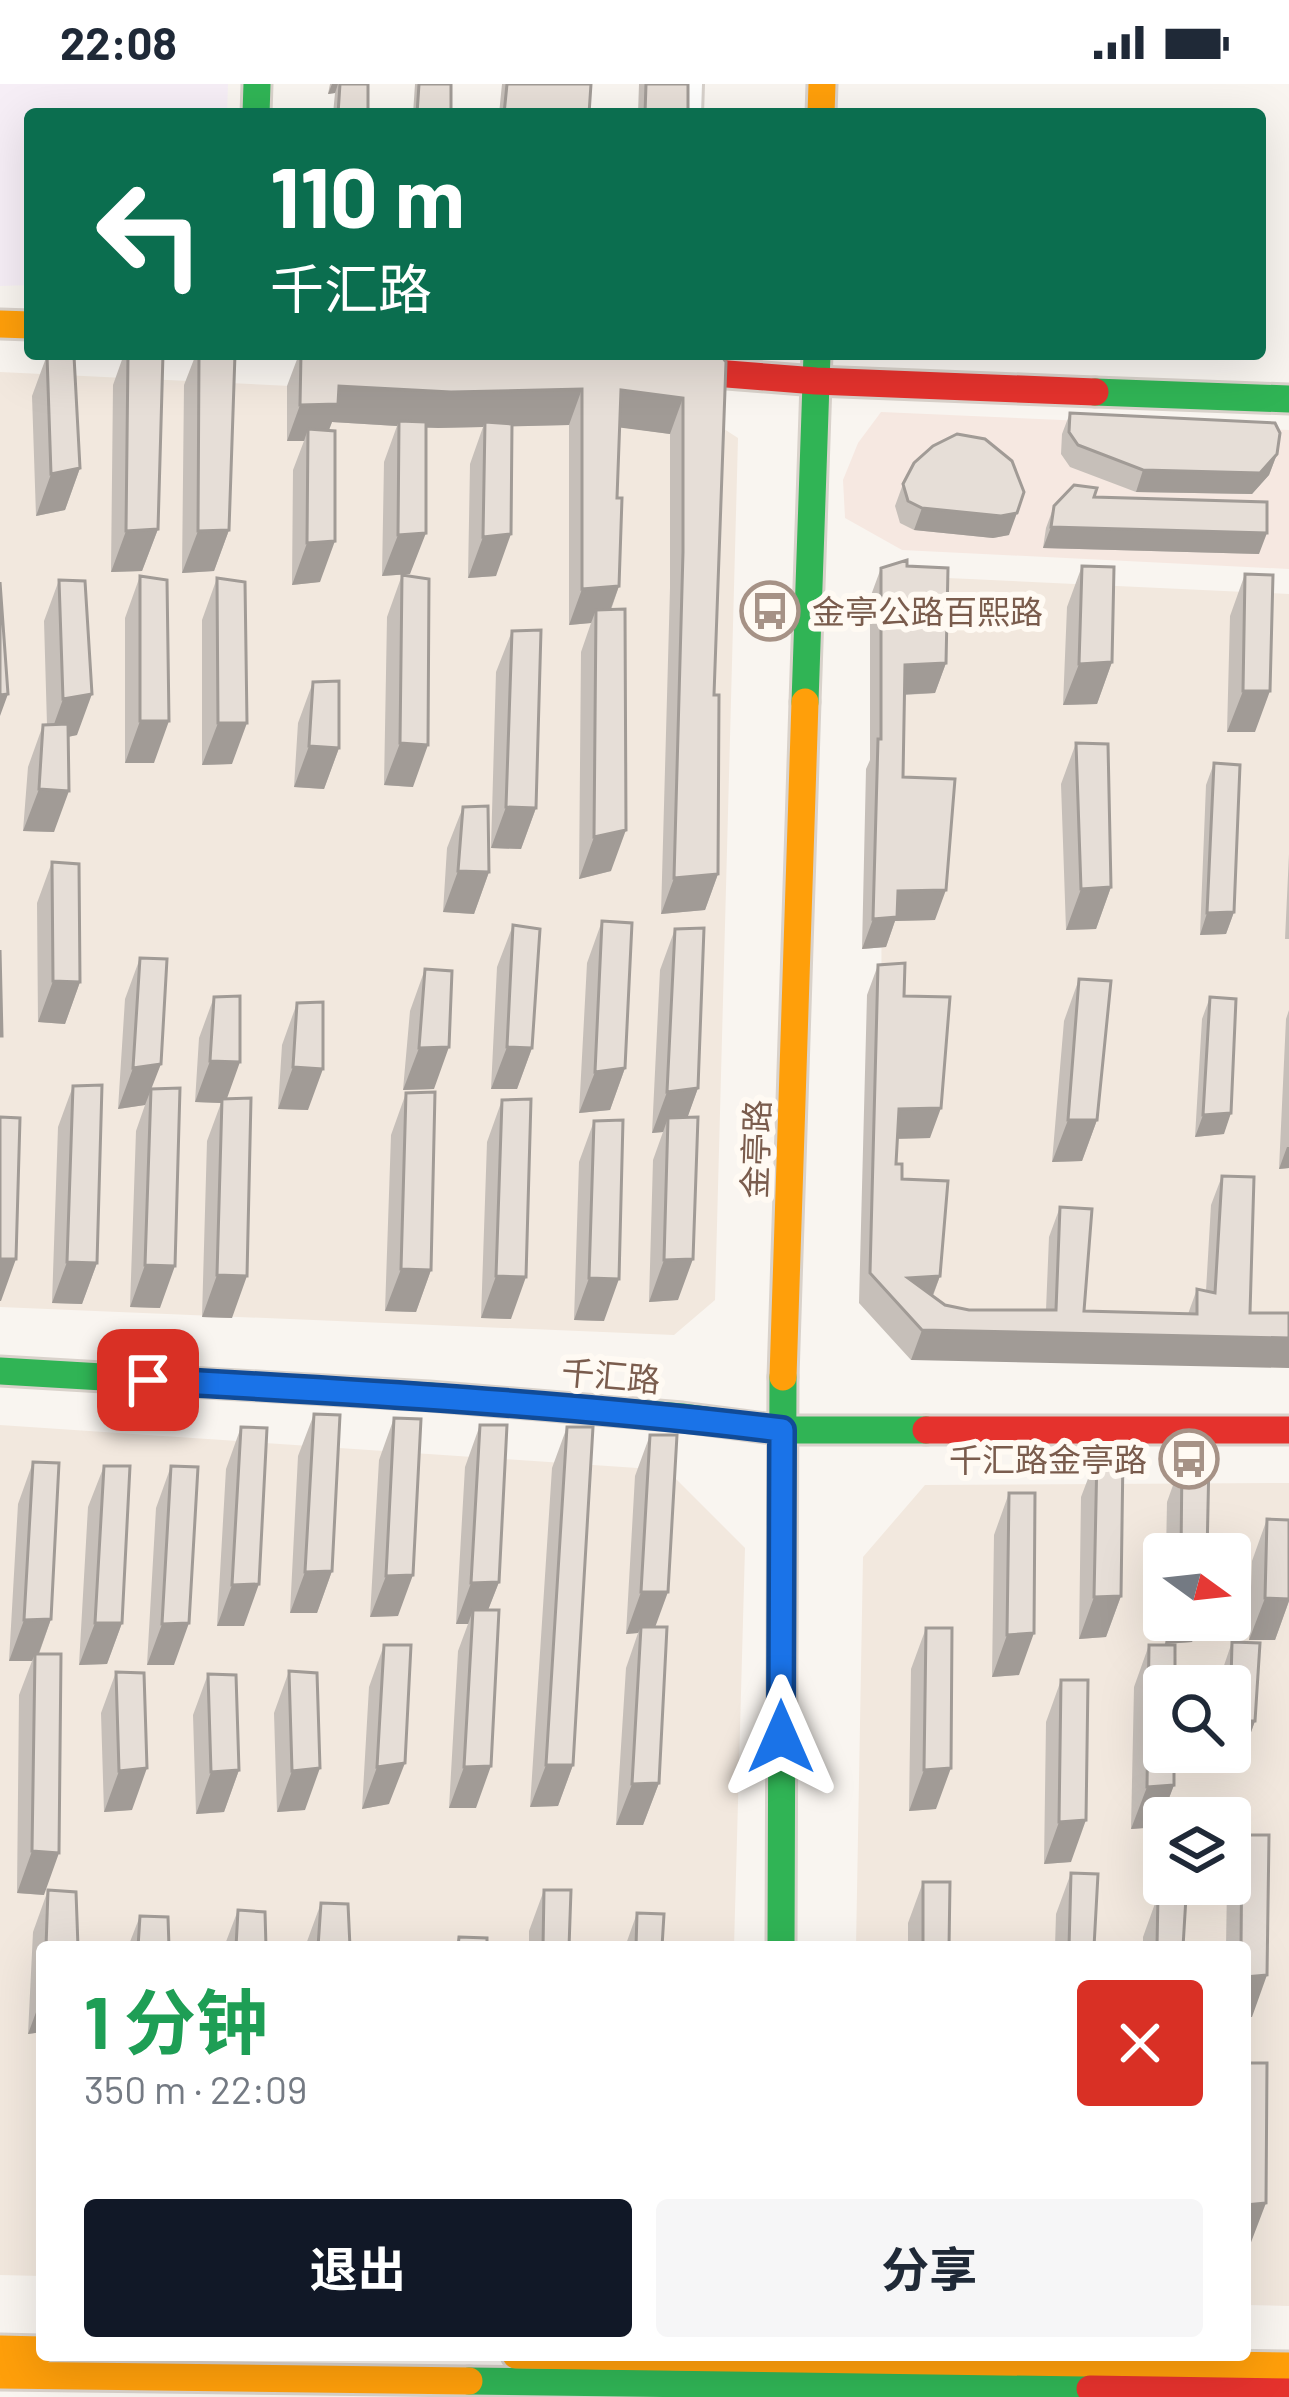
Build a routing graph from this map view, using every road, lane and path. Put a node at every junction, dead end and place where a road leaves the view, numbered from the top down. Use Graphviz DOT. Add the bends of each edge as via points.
graph roads {
  1 [pos="657,368"];
  2 [pos="816,368"];
  3 [pos="1289,399"];
  4 [pos="0,1371"];
  5 [pos="782,1430"];
  6 [pos="1289,1430"];
  7 [pos="781,1941"];
  8 [pos="0,2349"];
  9 [pos="36,2350"];
  10 [pos="605,2361"];
  11 [pos="1289,2366"];
  12 [pos="782,2373"];
  13 [pos="0,2375"];
  14 [pos="1289,2392"];
  1 -- 2 [label="main road"];
  2 -- 3 [label="main road"];
  2 -- 5 [label="main road, 金亭路"];
  4 -- 5 [label="main road, 千汇路" via="429,1396"];
  5 -- 6 [label="main road, 千汇路"];
  5 -- 7 [label="main road, 金亭路"];
  8 -- 9 [label="main road"];
  10 -- 12 [label="main road"];
  11 -- 12 [label="main road"];
  12 -- 13 [label="main road"];
  12 -- 14 [label="main road"];
}
